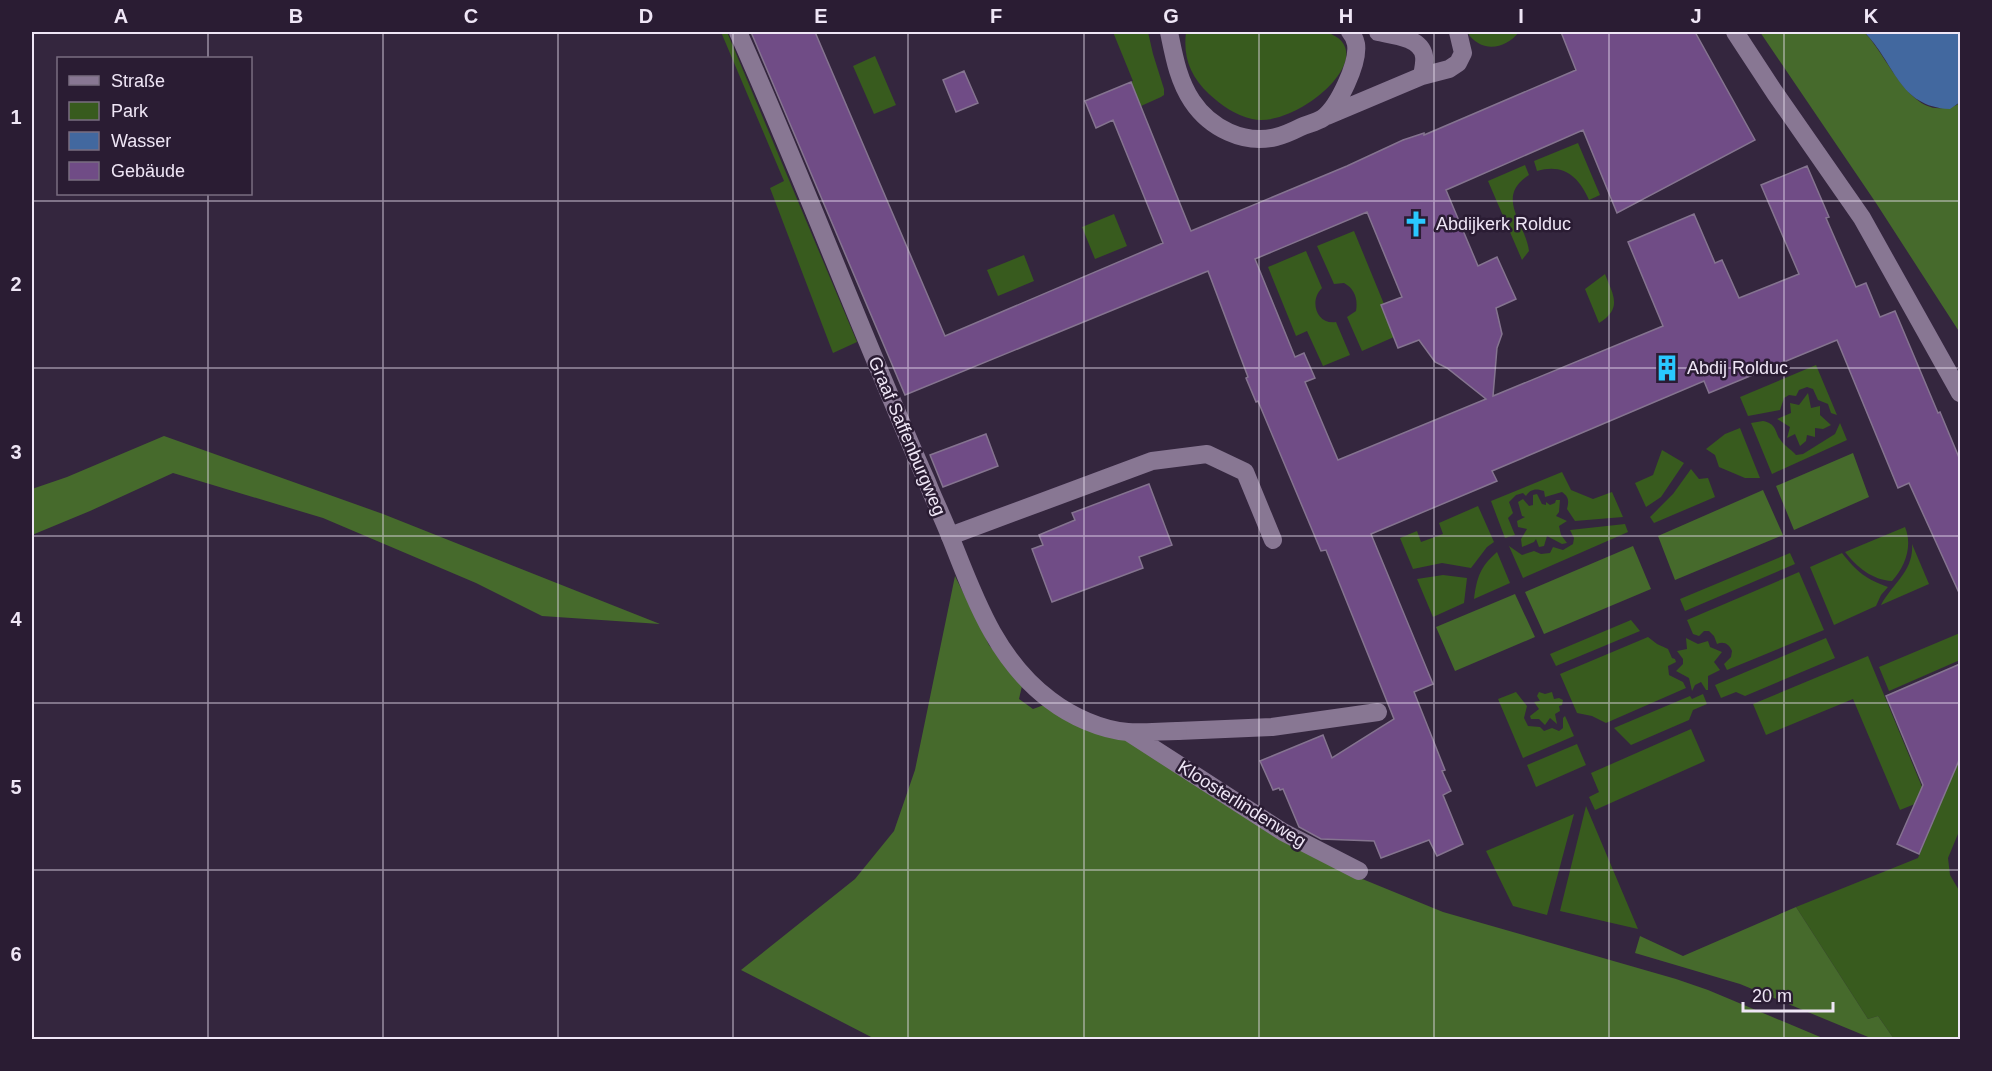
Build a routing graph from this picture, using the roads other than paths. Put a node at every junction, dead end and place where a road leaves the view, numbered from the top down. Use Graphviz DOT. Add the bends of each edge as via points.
graph roads {
  1 [pos="738,32"];
  2 [pos="1169,32"];
  3 [pos="1350,32"];
  4 [pos="1378,32"];
  5 [pos="1458,32"];
  6 [pos="1735,32"];
  7 [pos="1422,76"];
  8 [pos="1323,118"];
  9 [pos="1960,393"];
  10 [pos="950,536"];
  11 [pos="1274,540"];
  12 [pos="1378,712"];
  13 [pos="1128,732"];
  14 [pos="1359,871"];
  1 -- 10 [label="street, Graaf Saffenburgweg"];
  2 -- 8 [label="street" via="1176,65 1192,101 1210,122 1228,133 1259,139 1277,137"];
  3 -- 8 [label="street" via="1356,43 1351,70 1340,98"];
  4 -- 7 [label="street" via="1413,41 1420,48 1424,56"];
  5 -- 7 [label="street" via="1462,53 1458,63"];
  6 -- 9 [label="street" via="1862,218"];
  7 -- 8 [label="street"];
  10 -- 11 [label="street" via="1152,461 1207,454 1245,472"];
  10 -- 13 [label="street, Graaf Saffenburgweg" via="995,639 1025,678 1050,700 1081,718"];
  12 -- 13 [label="street, Graaf Saffenburgweg" via="1272,727"];
  13 -- 14 [label="street, Kloosterlindenweg" via="1283,832"];
}
